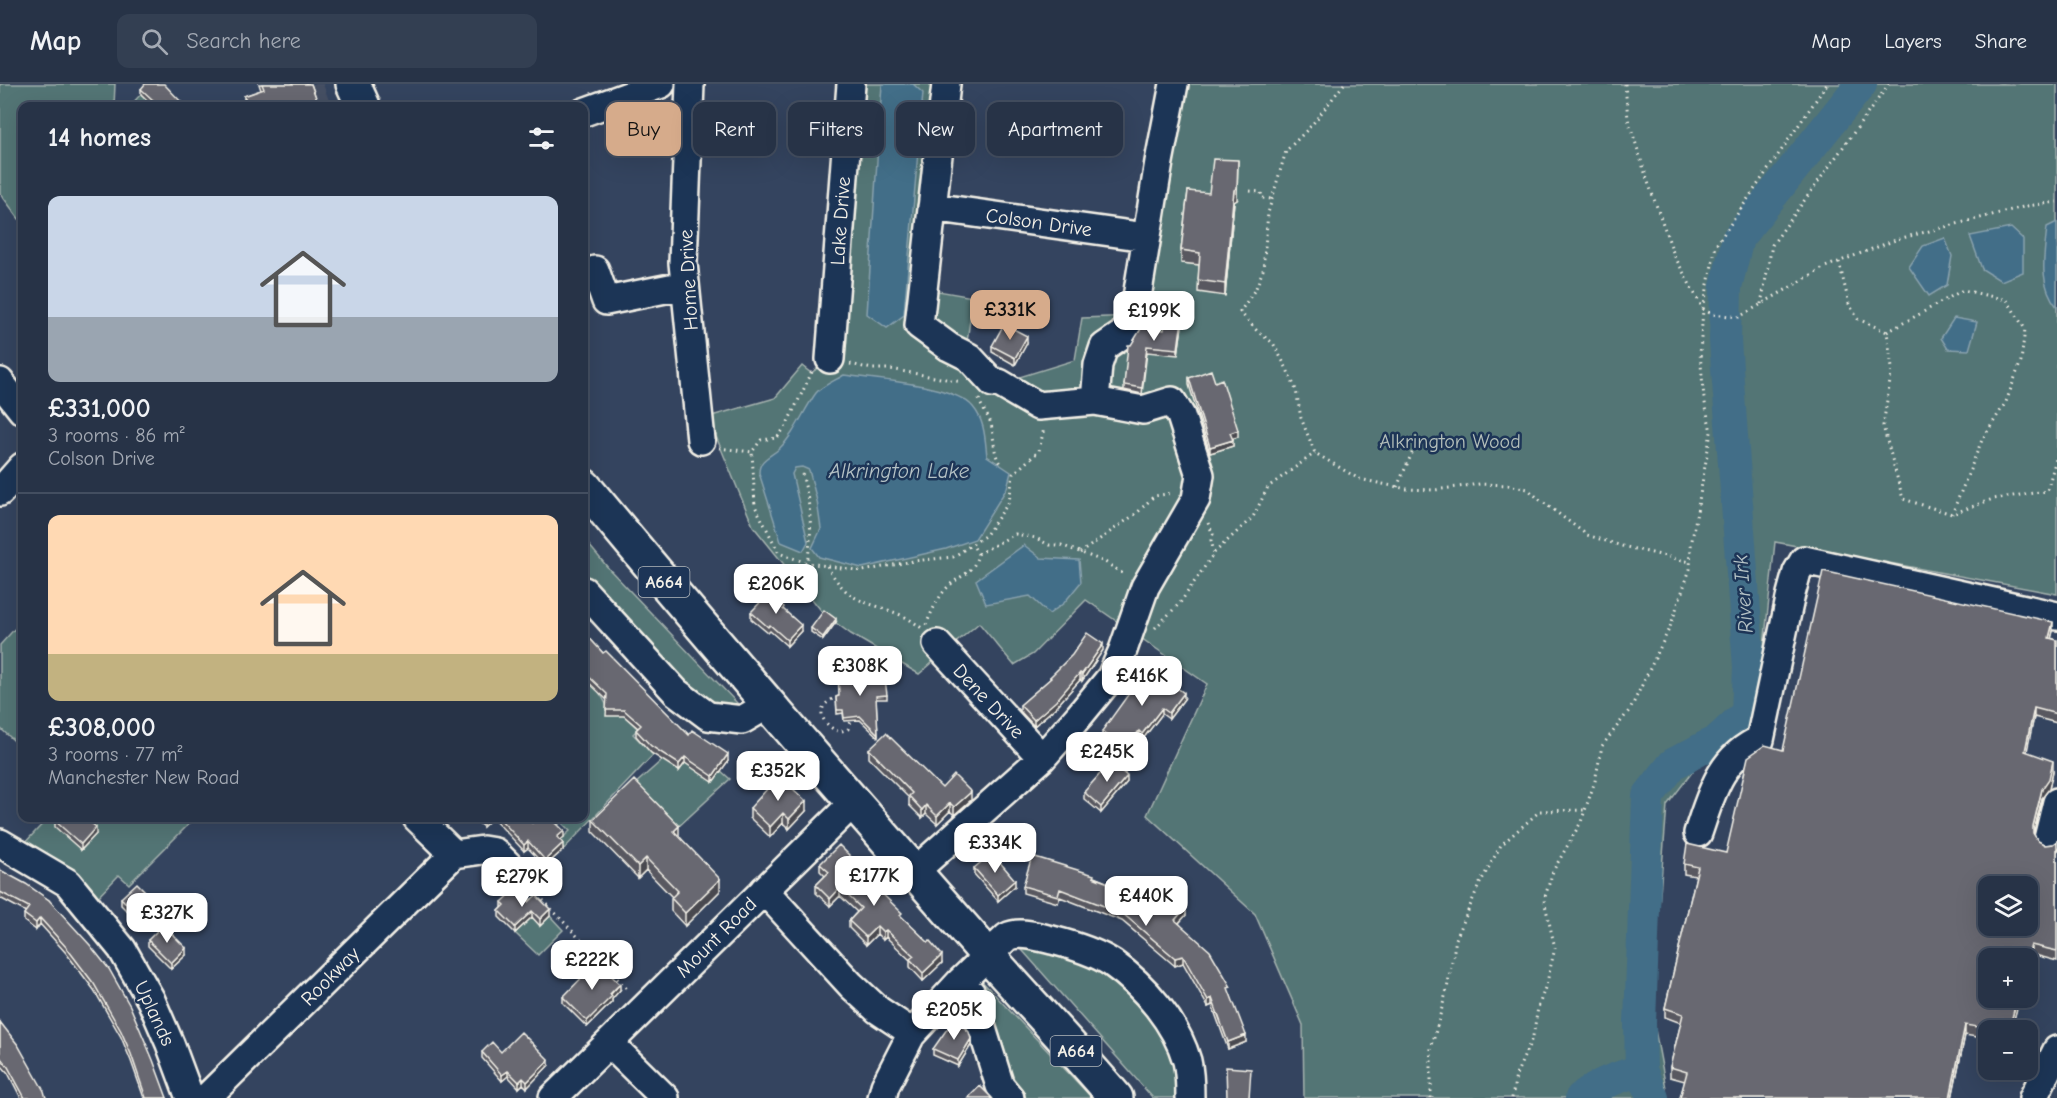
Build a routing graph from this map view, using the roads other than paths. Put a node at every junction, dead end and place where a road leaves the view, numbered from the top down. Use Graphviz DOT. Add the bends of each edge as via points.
graph roads {
  1 [pos="353,84"];
  2 [pos="661,84"];
  3 [pos="690,84"];
  4 [pos="851,84"];
  5 [pos="946,84"];
  6 [pos="1174,84"];
  7 [pos="361,102"];
  8 [pos="588,111"];
  9 [pos="932,207"];
  10 [pos="1146,237"];
  11 [pos="595,270"];
  12 [pos="685,285"];
  13 [pos="830,359"];
  14 [pos="0,382"];
  15 [pos="1095,401"];
  16 [pos="18,405"];
  17 [pos="710,444"];
  18 [pos="18,472"];
  19 [pos="588,491"];
  20 [pos="0,492"];
  21 [pos="588,595"];
  22 [pos="2057,616"];
  23 [pos="937,644"];
  24 [pos="768,705"];
  25 [pos="1042,758"];
  26 [pos="855,801"];
  27 [pos="2057,802"];
  28 [pos="421,822"];
  29 [pos="1698,833"];
  30 [pos="2048,839"];
  31 [pos="0,843"];
  32 [pos="454,854"];
  33 [pos="914,872"];
  34 [pos="528,885"];
  35 [pos="764,890"];
  36 [pos="987,955"];
  37 [pos="960,982"];
  38 [pos="911,1035"];
  39 [pos="609,1043"];
  40 [pos="2057,1050"];
  41 [pos="190,1098"];
  42 [pos="206,1098"];
  43 [pos="553,1098"];
  44 [pos="665,1098"];
  45 [pos="882,1098"];
  46 [pos="1010,1098"];
  47 [pos="1116,1098"];
  48 [pos="1190,1098"];
  49 [pos="2033,1098"];
  1 -- 7 [label="main road"];
  2 -- 8 [label="street"];
  3 -- 12 [label="street, Home Drive"];
  4 -- 13 [label="street, Lake Drive"];
  5 -- 9 [label="street"];
  6 -- 10 [label="street"];
  9 -- 10 [label="street, Colson Drive"];
  9 -- 15 [label="street" via="919,325 969,357 983,384 999,383 1038,406"];
  10 -- 15 [label="street" via="1134,316 1123,334 1104,347"];
  11 -- 12 [label="street" via="606,301"];
  12 -- 17 [label="street, Home Drive"];
  14 -- 16 [label="street"];
  15 -- 25 [label="street" via="1143,410 1172,401 1181,416 1200,475 1196,499 1145,587 1111,677"];
  18 -- 20 [label="street"];
  19 -- 24 [label="main road, A664"];
  21 -- 24 [label="street" via="676,692 708,716 742,720"];
  22 -- 29 [label="street" via="1804,560 1791,594 1760,740 1744,747 1716,780"];
  23 -- 25 [label="street, Dene Drive"];
  24 -- 26 [label="main road, A664"];
  25 -- 33 [label="street"];
  26 -- 33 [label="main road, A664"];
  26 -- 35 [label="street, Mount Road"];
  27 -- 30 [label="street"];
  28 -- 32 [label="street"];
  31 -- 41 [label="street, Uplands" via="68,883 122,949 152,1000"];
  32 -- 34 [label="street" via="495,852"];
  32 -- 42 [label="street, Rookway"];
  33 -- 36 [label="main road"];
  35 -- 38 [label="street" via="851,985"];
  35 -- 39 [label="street, Mount Road"];
  36 -- 37 [label="street"];
  36 -- 47 [label="main road, A664"];
  36 -- 48 [label="street" via="1013,934 1058,942 1111,963 1147,993 1180,1042 1188,1063"];
  37 -- 38 [label="street"];
  37 -- 46 [label="street" via="971,993 1000,1086"];
  38 -- 45 [label="street"];
  39 -- 43 [label="street, Mount Road"];
  39 -- 44 [label="street"];
  40 -- 49 [label="street"];
}
